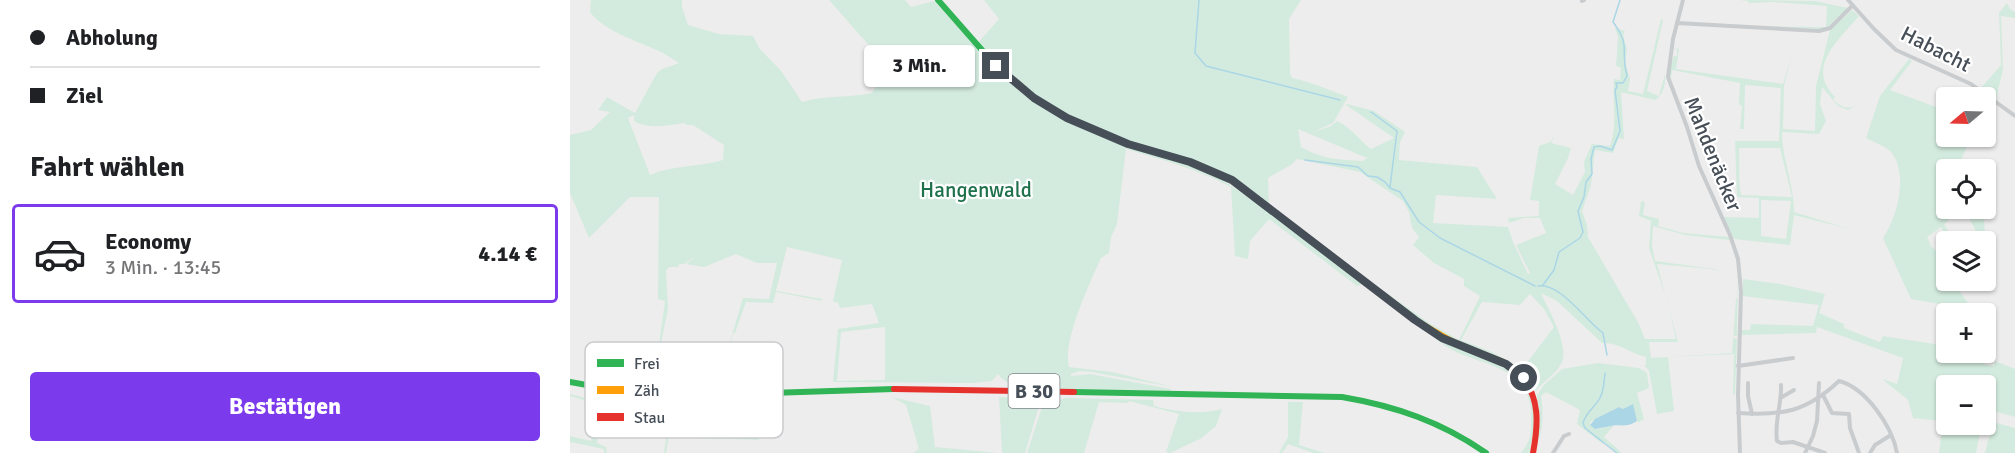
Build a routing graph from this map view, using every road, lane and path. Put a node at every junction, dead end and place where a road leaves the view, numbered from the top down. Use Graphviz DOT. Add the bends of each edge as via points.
graph roads {
  1 [pos="938,0"];
  2 [pos="1683,0"];
  3 [pos="1848,0"];
  4 [pos="1852,6"];
  5 [pos="1677,22"];
  6 [pos="2015,116"];
  7 [pos="1793,358"];
  8 [pos="1738,366"];
  9 [pos="570,382"];
  10 [pos="1748,383"];
  11 [pos="1819,383"];
  12 [pos="585,385"];
  13 [pos="1781,385"];
  14 [pos="1794,390"];
  15 [pos="783,392"];
  16 [pos="1782,397"];
  17 [pos="1820,397"];
  18 [pos="1738,412"];
  19 [pos="1778,413"];
  20 [pos="1752,414"];
  21 [pos="1569,434"];
  22 [pos="1891,435"];
  23 [pos="1806,451"];
  24 [pos="1486,453"];
  25 [pos="1533,453"];
  26 [pos="1553,453"];
  27 [pos="1740,453"];
  28 [pos="1825,453"];
  29 [pos="1859,453"];
  30 [pos="1870,453"];
  31 [pos="1897,453"];
  1 -- 25 [label="main road" via="996,66 1034,98 1067,118 1128,144 1190,162 1232,180 1415,320 1442,338 1517,371 1528,383 1537,404"];
  2 -- 5 [label="street, Mahdenäcker"];
  3 -- 4 [label="street, Habacht"];
  4 -- 5 [label="street" via="1830,28 1819,31"];
  4 -- 6 [label="street, Habacht" via="1904,54 1971,84"];
  5 -- 8 [label="street, Mahdenäcker" via="1668,81 1734,246 1740,271"];
  7 -- 8 [label="street"];
  8 -- 18 [label="street, Mahdenäcker"];
  9 -- 12 [label="main road, B 30"];
  10 -- 20 [label="street"];
  11 -- 17 [label="street"];
  13 -- 16 [label="street"];
  14 -- 16 [label="street"];
  15 -- 24 [label="main road, B 30" via="889,389 1342,397 1412,412 1450,429"];
  16 -- 19 [label="street"];
  17 -- 19 [label="street" via="1795,410"];
  17 -- 22 [label="street" via="1839,381 1850,386 1876,410"];
  17 -- 23 [label="street" via="1817,421"];
  17 -- 29 [label="street" via="1833,412 1849,414"];
  18 -- 20 [label="street"];
  18 -- 27 [label="street, Mahdenäcker"];
  19 -- 20 [label="street"];
  19 -- 23 [label="street" via="1778,441 1793,442"];
  21 -- 26 [label="street"];
  22 -- 30 [label="street"];
  22 -- 31 [label="street"];
  23 -- 28 [label="street"];
}
